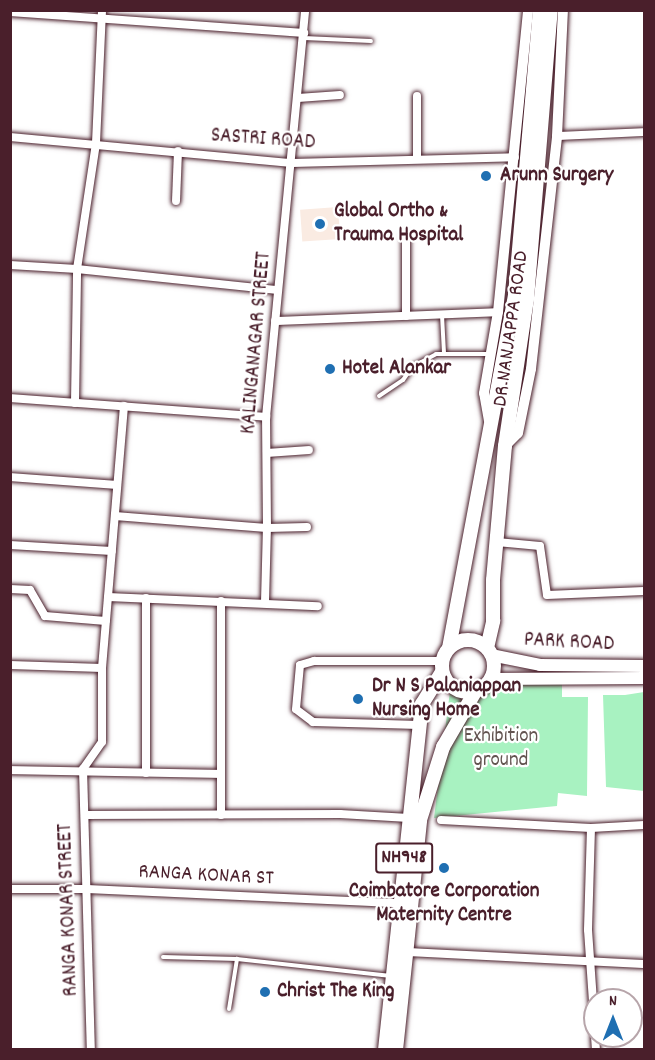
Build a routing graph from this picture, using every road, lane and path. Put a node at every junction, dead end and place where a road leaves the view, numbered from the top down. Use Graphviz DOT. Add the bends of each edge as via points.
graph roads {
  1 [pos="305,10"];
  2 [pos="528,10"];
  3 [pos="540,10"];
  4 [pos="551,10"];
  5 [pos="563,10"];
  6 [pos="10,12"];
  7 [pos="102,15"];
  8 [pos="304,35"];
  9 [pos="371,41"];
  10 [pos="340,95"];
  11 [pos="417,96"];
  12 [pos="298,98"];
  13 [pos="645,132"];
  14 [pos="557,136"];
  15 [pos="10,137"];
  16 [pos="96,143"];
  17 [pos="178,151"];
  18 [pos="515,157"];
  19 [pos="417,159"];
  20 [pos="292,163"];
  21 [pos="176,201"];
  22 [pos="406,237"];
  23 [pos="10,265"];
  24 [pos="77,269"];
  25 [pos="278,290"];
  26 [pos="498,312"];
  27 [pos="442,314"];
  28 [pos="406,316"];
  29 [pos="275,321"];
  30 [pos="444,353"];
  31 [pos="491,354"];
  32 [pos="506,390"];
  33 [pos="379,396"];
  34 [pos="10,398"];
  35 [pos="75,403"];
  36 [pos="124,406"];
  37 [pos="266,417"];
  38 [pos="489,422"];
  39 [pos="505,446"];
  40 [pos="309,450"];
  41 [pos="267,453"];
  42 [pos="10,477"];
  43 [pos="117,485"];
  44 [pos="115,516"];
  45 [pos="307,527"];
  46 [pos="267,528"];
  47 [pos="497,542"];
  48 [pos="10,545"];
  49 [pos="112,551"];
  50 [pos="10,589"];
  51 [pos="645,591"];
  52 [pos="108,597"];
  53 [pos="146,598"];
  54 [pos="221,601"];
  55 [pos="265,602"];
  56 [pos="318,606"];
  57 [pos="106,621"];
  58 [pos="448,648"];
  59 [pos="489,651"];
  60 [pos="10,665"];
  61 [pos="645,666"];
  62 [pos="442,667"];
  63 [pos="102,668"];
  64 [pos="645,678"];
  65 [pos="490,679"];
  66 [pos="476,690"];
  67 [pos="419,725"];
  68 [pos="83,769"];
  69 [pos="10,770"];
  70 [pos="147,773"];
  71 [pos="219,774"];
  72 [pos="85,815"];
  73 [pos="221,815"];
  74 [pos="409,818"];
  75 [pos="441,820"];
  76 [pos="645,825"];
  77 [pos="591,828"];
  78 [pos="411,851"];
  79 [pos="10,889"];
  80 [pos="87,889"];
  81 [pos="399,903"];
  82 [pos="407,952"];
  83 [pos="164,957"];
  84 [pos="237,959"];
  85 [pos="592,962"];
  86 [pos="645,964"];
  87 [pos="392,976"];
  88 [pos="593,988"];
  89 [pos="229,1009"];
  90 [pos="91,1050"];
  91 [pos="385,1050"];
  92 [pos="396,1050"];
  1 -- 8 [label="street, KALINGANAGAR STREET"];
  2 -- 18 [label="street, DR NANJAPPA ROAD"];
  3 -- 32 [label="highway, NH948"];
  4 -- 32 [label="highway, NH948" via="527,299"];
  5 -- 14 [label="street, DR NANJAPPA ROAD"];
  6 -- 7 [label="street"];
  7 -- 8 [label="street"];
  7 -- 16 [label="street"];
  8 -- 9 [label="lane"];
  8 -- 12 [label="street, KALINGANAGAR STREET"];
  10 -- 12 [label="street"];
  11 -- 19 [label="street"];
  12 -- 20 [label="street, KALINGANAGAR STREET"];
  13 -- 14 [label="street"];
  14 -- 39 [label="street, DR NANJAPPA ROAD" via="531,369 518,433"];
  15 -- 16 [label="street, SASTRI ROAD"];
  16 -- 17 [label="street, SASTRI ROAD"];
  16 -- 24 [label="street"];
  17 -- 20 [label="street, SASTRI ROAD"];
  17 -- 21 [label="street"];
  18 -- 19 [label="street, SASTRI ROAD"];
  18 -- 26 [label="street, DR NANJAPPA ROAD"];
  19 -- 20 [label="street, SASTRI ROAD"];
  20 -- 25 [label="street, KALINGANAGAR STREET"];
  22 -- 28 [label="street"];
  23 -- 24 [label="street"];
  24 -- 25 [label="street"];
  24 -- 35 [label="street"];
  25 -- 29 [label="street, KALINGANAGAR STREET"];
  26 -- 27 [label="street"];
  26 -- 31 [label="street, DR NANJAPPA ROAD"];
  27 -- 28 [label="street"];
  27 -- 30 [label="lane"];
  28 -- 29 [label="street"];
  29 -- 37 [label="street, KALINGANAGAR STREET"];
  30 -- 31 [label="lane"];
  30 -- 33 [label="lane" via="412,367 403,380"];
  31 -- 38 [label="street, DR NANJAPPA ROAD" via="484,393"];
  32 -- 38 [label="highway, NH948"];
  32 -- 39 [label="highway, NH948"];
  34 -- 35 [label="street"];
  35 -- 36 [label="street"];
  36 -- 37 [label="street"];
  36 -- 43 [label="street"];
  37 -- 41 [label="street, KALINGANAGAR STREET"];
  38 -- 58 [label="highway, DR NANJAPPA ROAD / NH948"];
  39 -- 47 [label="highway, DR NANJAPPA ROAD / NH948"];
  40 -- 41 [label="street"];
  41 -- 46 [label="street, KALINGANAGAR STREET"];
  42 -- 43 [label="street"];
  43 -- 44 [label="street"];
  44 -- 46 [label="street"];
  44 -- 49 [label="street"];
  45 -- 46 [label="street"];
  46 -- 55 [label="street"];
  47 -- 51 [label="street" via="540,546 547,595"];
  47 -- 59 [label="highway, DR NANJAPPA ROAD / NH948"];
  48 -- 49 [label="street"];
  49 -- 52 [label="street"];
  50 -- 57 [label="street" via="30,590 45,616"];
  52 -- 53 [label="street"];
  52 -- 57 [label="street"];
  53 -- 54 [label="street"];
  53 -- 70 [label="street"];
  54 -- 55 [label="street"];
  54 -- 71 [label="street"];
  55 -- 56 [label="street"];
  57 -- 63 [label="street"];
  58 -- 59 [label="highway" via="472,640"];
  58 -- 62 [label="highway, NH948"];
  59 -- 61 [label="main road, PARK ROAD" via="540,665"];
  59 -- 65 [label="highway, NH948" via="494,663"];
  60 -- 63 [label="street"];
  62 -- 66 [label="highway" via="451,686"];
  62 -- 67 [label="highway, NH948" via="422,704"];
  62 -- 67 [label="street" via="314,661 300,665 296,709 313,722"];
  63 -- 68 [label="street" via="102,742"];
  64 -- 65 [label="main road"];
  65 -- 66 [label="highway, NH948"];
  66 -- 78 [label="highway, NH948" via="439,757"];
  67 -- 74 [label="highway, NH948"];
  68 -- 69 [label="street"];
  68 -- 70 [label="street"];
  68 -- 72 [label="street, RANGA KONAR STREET"];
  70 -- 71 [label="street"];
  71 -- 73 [label="street"];
  72 -- 73 [label="street"];
  72 -- 80 [label="street, RANGA KONAR STREET"];
  73 -- 74 [label="street"];
  74 -- 78 [label="highway, NH948"];
  75 -- 77 [label="street"];
  76 -- 77 [label="street"];
  77 -- 85 [label="street" via="588,930"];
  78 -- 81 [label="highway, NH948"];
  78 -- 82 [label="highway, NH948"];
  79 -- 80 [label="street, RANGA KONAR ST"];
  80 -- 81 [label="street, RANGA KONAR ST"];
  80 -- 90 [label="street, RANGA KONAR STREET"];
  81 -- 87 [label="highway, NH948"];
  82 -- 85 [label="street"];
  82 -- 92 [label="highway, NH948"];
  83 -- 84 [label="lane"];
  84 -- 87 [label="lane"];
  84 -- 89 [label="lane"];
  85 -- 86 [label="street"];
  85 -- 88 [label="street"];
  87 -- 91 [label="highway, NH948"];
}
